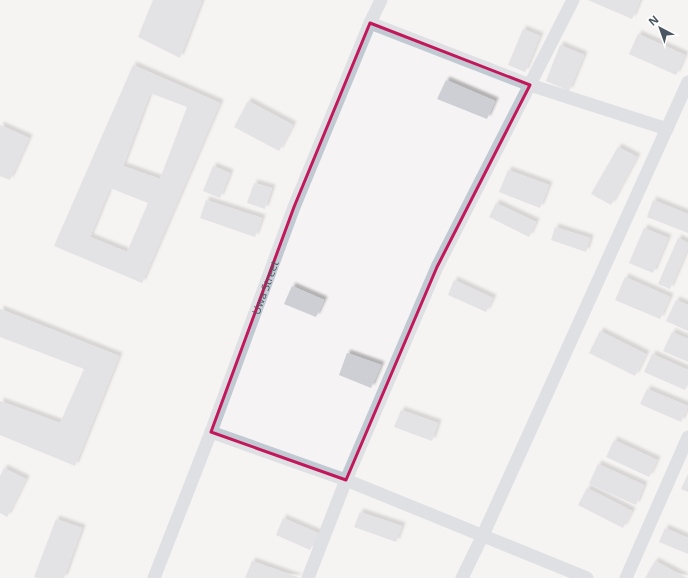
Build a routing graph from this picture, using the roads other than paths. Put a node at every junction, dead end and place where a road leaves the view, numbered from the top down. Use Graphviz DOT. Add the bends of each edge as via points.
graph roads {
  1 [pos="381,0"];
  2 [pos="574,0"];
  3 [pos="370,22"];
  4 [pos="688,82"];
  5 [pos="530,85"];
  6 [pos="667,130"];
  7 [pos="211,432"];
  8 [pos="688,437"];
  9 [pos="346,480"];
  10 [pos="483,535"];
  11 [pos="154,578"];
  12 [pos="308,578"];
  13 [pos="462,578"];
  14 [pos="587,578"];
  15 [pos="626,578"];
  1 -- 3 [label="street, Uwa Street"];
  2 -- 5 [label="street"];
  3 -- 5 [label="street"];
  3 -- 7 [label="street, Uwa Street" via="294,207"];
  4 -- 6 [label="street"];
  5 -- 6 [label="street"];
  5 -- 9 [label="street" via="437,267"];
  6 -- 10 [label="street"];
  7 -- 9 [label="street"];
  7 -- 11 [label="street, Uwa Street"];
  8 -- 15 [label="street"];
  9 -- 10 [label="street"];
  9 -- 12 [label="street"];
  10 -- 13 [label="street"];
  10 -- 14 [label="street"];
}
